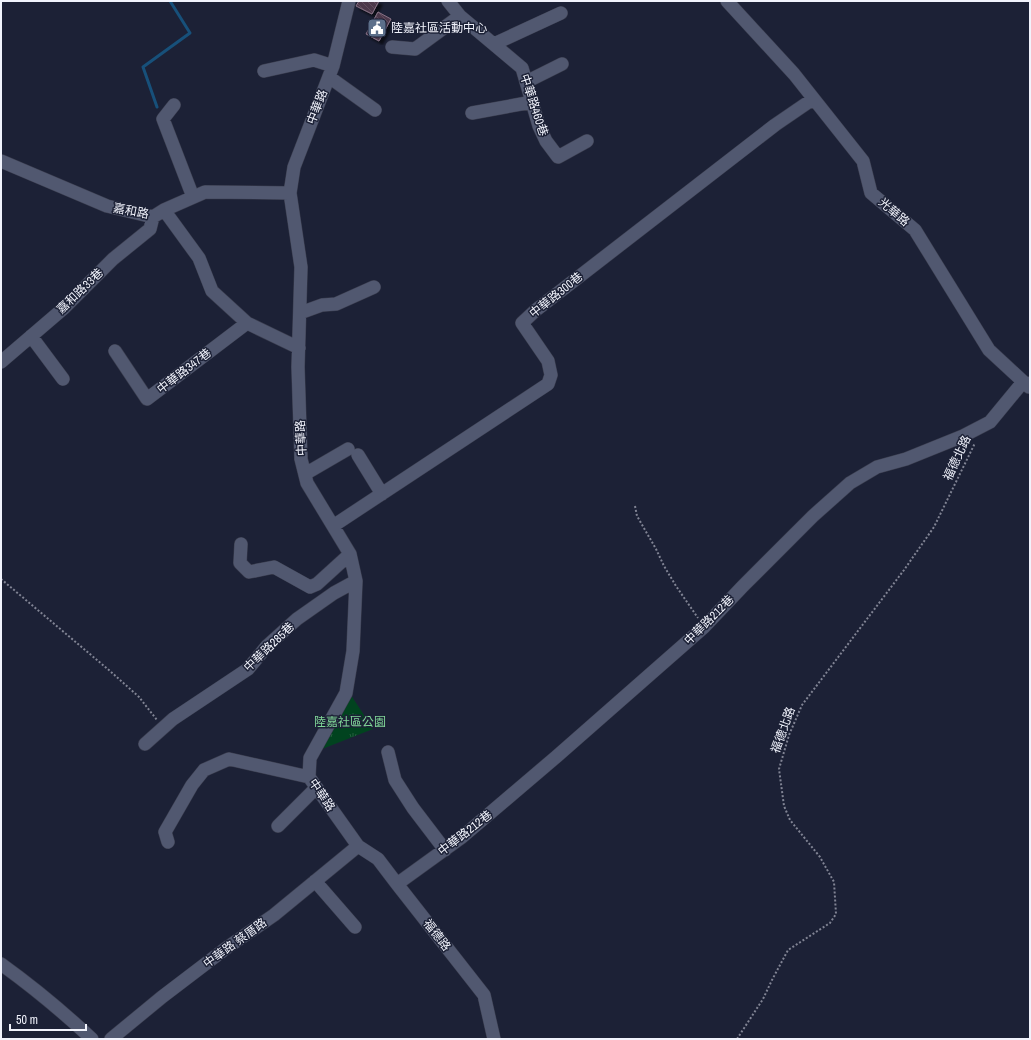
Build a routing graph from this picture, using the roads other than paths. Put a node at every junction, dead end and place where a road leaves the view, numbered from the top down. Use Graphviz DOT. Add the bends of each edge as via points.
graph roads {
  1 [pos="349,1"];
  2 [pos="448,1"];
  3 [pos="727,1"];
  4 [pos="561,13"];
  5 [pos="460,16"];
  6 [pos="494,44"];
  7 [pos="392,47"];
  8 [pos="562,64"];
  9 [pos="264,71"];
  10 [pos="331,71"];
  11 [pos="526,82"];
  12 [pos="814,99"];
  13 [pos="532,102"];
  14 [pos="174,105"];
  15 [pos="376,110"];
  16 [pos="472,113"];
  17 [pos="587,141"];
  18 [pos="1,161"];
  19 [pos="290,192"];
  20 [pos="193,197"];
  21 [pos="164,210"];
  22 [pos="153,217"];
  23 [pos="374,287"];
  24 [pos="300,313"];
  25 [pos="247,323"];
  26 [pos="31,336"];
  27 [pos="300,348"];
  28 [pos="115,351"];
  29 [pos="1,362"];
  30 [pos="64,379"];
  31 [pos="1028,385"];
  32 [pos="305,474"];
  33 [pos="382,494"];
  34 [pos="333,526"];
  35 [pos="241,544"];
  36 [pos="350,554"];
  37 [pos="356,581"];
  38 [pos="145,744"];
  39 [pos="388,752"];
  40 [pos="313,782"];
  41 [pos="278,826"];
  42 [pos="168,842"];
  43 [pos="358,846"];
  44 [pos="445,850"];
  45 [pos="315,881"];
  46 [pos="397,884"];
  47 [pos="355,927"];
  48 [pos="1,964"];
  49 [pos="92,1039"];
  50 [pos="111,1039"];
  51 [pos="494,1039"];
  1 -- 10 [label="street, 中華路"];
  2 -- 5 [label="street, 中華路460巷"];
  3 -- 12 [label="street, 光華路"];
  4 -- 6 [label="street"];
  5 -- 6 [label="street, 中華路460巷"];
  5 -- 7 [label="street" via="415,49"];
  6 -- 11 [label="street, 中華路460巷" via="522,68"];
  8 -- 11 [label="street"];
  9 -- 10 [label="street" via="314,60"];
  10 -- 15 [label="street"];
  10 -- 19 [label="street, 中華路" via="294,167"];
  11 -- 13 [label="street, 中華路460巷"];
  12 -- 31 [label="street, 光華路" via="863,161 871,194 915,230 989,350"];
  12 -- 33 [label="street, 中華路300巷" via="774,125 536,310 522,324 548,361 551,375 548,384"];
  13 -- 16 [label="street"];
  13 -- 17 [label="street, 中華路460巷" via="546,141 558,157"];
  14 -- 20 [label="street" via="163,119"];
  18 -- 22 [label="street, 嘉和路" via="107,206"];
  19 -- 20 [label="street, 嘉和路" via="206,192"];
  19 -- 24 [label="street, 中華路" via="301,267"];
  20 -- 21 [label="street, 嘉和路"];
  21 -- 22 [label="street, 嘉和路"];
  21 -- 25 [label="street" via="198,258 212,292"];
  22 -- 26 [label="street, 嘉和路33巷" via="150,229 113,259 64,308"];
  23 -- 24 [label="street" via="336,304 322,305"];
  24 -- 27 [label="street, 中華路"];
  25 -- 27 [label="street"];
  25 -- 28 [label="street, 中華路347巷" via="147,399"];
  26 -- 29 [label="street, 嘉和路33巷"];
  26 -- 30 [label="street"];
  27 -- 32 [label="street, 中華路" via="298,367 301,459"];
  31 -- 44 [label="street, 中華路212巷" via="990,422 981,427 906,460 877,467 850,483 813,516 704,627"];
  32 -- 33 [label="street" via="353,452"];
  32 -- 34 [label="street, 中華路" via="307,483"];
  33 -- 34 [label="street, 中華路300巷"];
  34 -- 36 [label="street, 中華路"];
  35 -- 36 [label="street" via="240,563 249,572 274,567 310,587 317,584"];
  36 -- 37 [label="street, 中華路"];
  37 -- 38 [label="street, 中華路285巷" via="297,619 267,646 248,669 173,719"];
  37 -- 40 [label="street, 中華路" via="353,651 346,693 310,758"];
  39 -- 44 [label="street" via="395,780"];
  40 -- 41 [label="street"];
  40 -- 42 [label="street" via="229,758 204,770 192,785 165,832"];
  40 -- 43 [label="street, 中華路"];
  43 -- 45 [label="street, 中華路 蔡厝路"];
  43 -- 46 [label="street, 福德路" via="378,859"];
  44 -- 46 [label="street, 中華路212巷"];
  45 -- 47 [label="street"];
  45 -- 50 [label="street, 中華路 蔡厝路" via="274,915 168,992"];
  46 -- 51 [label="street, 福德路" via="484,994"];
  48 -- 49 [label="street" via="28,983"];
}
